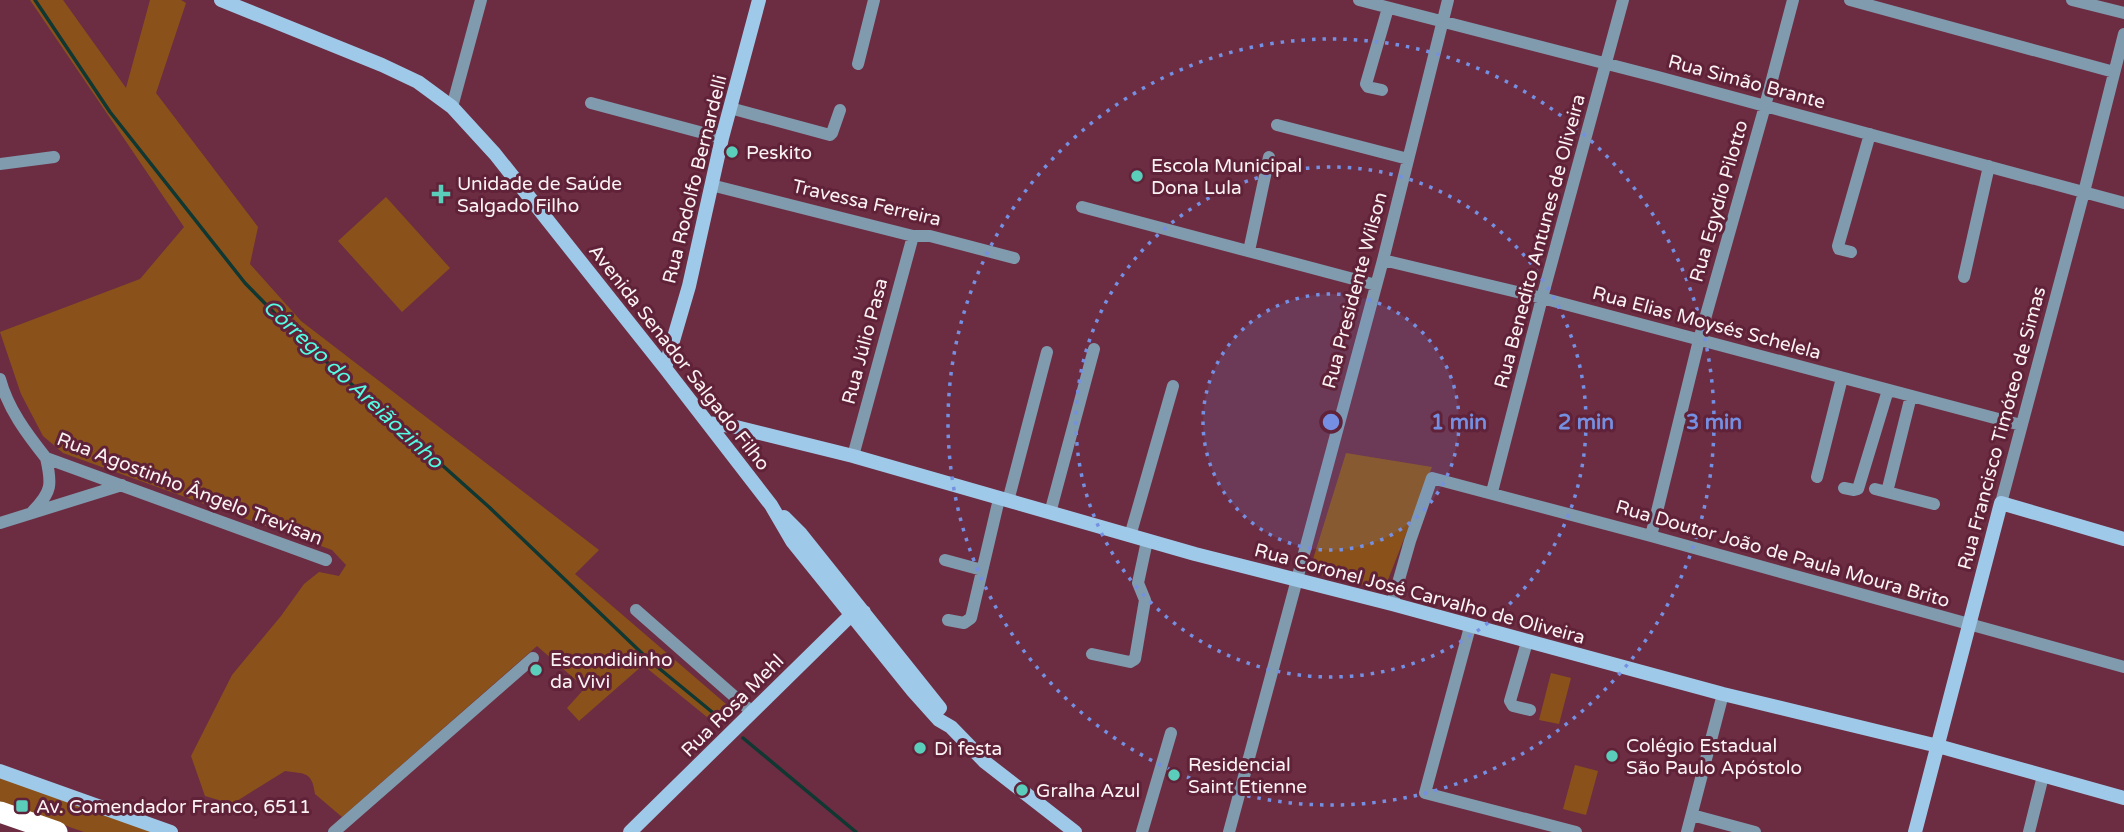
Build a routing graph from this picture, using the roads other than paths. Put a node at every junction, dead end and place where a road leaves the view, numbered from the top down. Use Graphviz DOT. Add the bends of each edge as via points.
graph roads {
  1 [pos="221,0"];
  2 [pos="481,0"];
  3 [pos="759,0"];
  4 [pos="874,0"];
  5 [pos="1359,0"];
  6 [pos="1448,0"];
  7 [pos="1623,0"];
  8 [pos="1793,0"];
  9 [pos="1850,0"];
  10 [pos="2072,0"];
  11 [pos="250,6"];
  12 [pos="1388,8"];
  13 [pos="2124,13"];
  14 [pos="1442,22"];
  15 [pos="2124,34"];
  16 [pos="858,64"];
  17 [pos="1607,64"];
  18 [pos="2114,72"];
  19 [pos="1382,90"];
  20 [pos="591,103"];
  21 [pos="1765,106"];
  22 [pos="452,107"];
  23 [pos="730,108"];
  24 [pos="840,110"];
  25 [pos="1277,125"];
  26 [pos="1870,134"];
  27 [pos="722,138"];
  28 [pos="54,157"];
  29 [pos="1269,157"];
  30 [pos="1408,159"];
  31 [pos="0,164"];
  32 [pos="1989,166"];
  33 [pos="711,185"];
  34 [pos="2084,192"];
  35 [pos="2124,203"];
  36 [pos="1083,207"];
  37 [pos="913,236"];
  38 [pos="1249,251"];
  39 [pos="1851,252"];
  40 [pos="1014,258"];
  41 [pos="1383,260"];
  42 [pos="1964,277"];
  43 [pos="1376,285"];
  44 [pos="1542,298"];
  45 [pos="1699,340"];
  46 [pos="1094,349"];
  47 [pos="1048,352"];
  48 [pos="666,368"];
  49 [pos="1842,378"];
  50 [pos="0,379"];
  51 [pos="1172,386"];
  52 [pos="1888,390"];
  53 [pos="1911,396"];
  54 [pos="708,423"];
  55 [pos="2021,425"];
  56 [pos="853,456"];
  57 [pos="46,458"];
  58 [pos="1817,477"];
  59 [pos="122,485"];
  60 [pos="1844,488"];
  61 [pos="1492,492"];
  62 [pos="1004,500"];
  63 [pos="2000,503"];
  64 [pos="1934,504"];
  65 [pos="31,513"];
  66 [pos="1049,513"];
  67 [pos="0,523"];
  68 [pos="1129,536"];
  69 [pos="1651,536"];
  70 [pos="2124,539"];
  71 [pos="1147,541"];
  72 [pos="326,560"];
  73 [pos="945,560"];
  74 [pos="982,570"];
  75 [pos="1296,579"];
  76 [pos="1392,604"];
  77 [pos="636,610"];
  78 [pos="857,614"];
  79 [pos="948,620"];
  80 [pos="1969,625"];
  81 [pos="1470,626"];
  82 [pos="1527,642"];
  83 [pos="1092,654"];
  84 [pos="533,658"];
  85 [pos="2124,667"];
  86 [pos="1723,694"];
  87 [pos="1530,710"];
  88 [pos="752,712"];
  89 [pos="1171,733"];
  90 [pos="1938,746"];
  91 [pos="0,771"];
  92 [pos="2043,776"];
  93 [pos="2124,798"];
  94 [pos="0,812"];
  95 [pos="1692,815"];
  96 [pos="1057,827"];
  97 [pos="57,832"];
  98 [pos="171,832"];
  99 [pos="334,832"];
  100 [pos="630,832"];
  101 [pos="1075,832"];
  102 [pos="1142,832"];
  103 [pos="1229,832"];
  104 [pos="1576,832"];
  105 [pos="1687,832"];
  106 [pos="1755,832"];
  107 [pos="1914,832"];
  108 [pos="2029,832"];
  1 -- 11 [label="street, Avenida Senador Salgado Filho"];
  2 -- 22 [label="street"];
  3 -- 23 [label="street, Rua Rodolfo Bernardelli"];
  4 -- 16 [label="street"];
  5 -- 12 [label="street, Rua Simão Brante"];
  6 -- 14 [label="street, Rua Presidente Wilson"];
  7 -- 17 [label="street, Rua Benedito Antunes de Oliveira"];
  8 -- 21 [label="street, Rua Egydio Pilotto"];
  9 -- 18 [label="street"];
  10 -- 13 [label="street"];
  11 -- 22 [label="street, Avenida Senador Salgado Filho" via="418,82"];
  12 -- 14 [label="street, Rua Simão Brante"];
  12 -- 19 [label="street" via="1366,84"];
  14 -- 17 [label="street, Rua Simão Brante"];
  14 -- 30 [label="street, Rua Presidente Wilson"];
  15 -- 18 [label="street, Rua Francisco Timóteo de Simas"];
  17 -- 21 [label="street, Rua Simão Brante"];
  17 -- 44 [label="street, Rua Benedito Antunes de Oliveira"];
  18 -- 34 [label="street, Rua Francisco Timóteo de Simas"];
  20 -- 27 [label="street"];
  21 -- 26 [label="street, Rua Simão Brante"];
  21 -- 45 [label="street, Rua Egydio Pilotto"];
  22 -- 48 [label="street, Avenida Senador Salgado Filho"];
  23 -- 24 [label="street" via="830,135"];
  23 -- 27 [label="street, Rua Rodolfo Bernardelli"];
  25 -- 30 [label="street"];
  26 -- 32 [label="street, Rua Simão Brante"];
  26 -- 39 [label="street" via="1838,246"];
  27 -- 33 [label="street, Rua Rodolfo Bernardelli"];
  28 -- 31 [label="street"];
  29 -- 38 [label="street"];
  30 -- 41 [label="street, Rua Presidente Wilson"];
  32 -- 34 [label="street, Rua Simão Brante"];
  32 -- 42 [label="street"];
  33 -- 37 [label="street, Travessa Ferreira"];
  33 -- 48 [label="street, Rua Rodolfo Bernardelli"];
  34 -- 35 [label="street, Rua Simão Brante"];
  34 -- 55 [label="street, Rua Francisco Timóteo de Simas"];
  36 -- 38 [label="street"];
  37 -- 40 [label="street, Travessa Ferreira" via="930,236"];
  37 -- 56 [label="street, Rua Júlio Pasa"];
  38 -- 43 [label="street"];
  41 -- 43 [label="street, Rua Presidente Wilson"];
  41 -- 44 [label="street, Rua Elias Moysés Schelela"];
  43 -- 75 [label="street, Rua Presidente Wilson"];
  44 -- 45 [label="street, Rua Elias Moysés Schelela"];
  44 -- 61 [label="street, Rua Benedito Antunes de Oliveira"];
  45 -- 49 [label="street, Rua Elias Moysés Schelela"];
  45 -- 69 [label="street, Rua Egydio Pilotto"];
  46 -- 66 [label="street"];
  47 -- 62 [label="street"];
  48 -- 54 [label="street, Avenida Senador Salgado Filho"];
  49 -- 52 [label="street, Rua Elias Moysés Schelela"];
  49 -- 58 [label="street"];
  50 -- 57 [label="street, Rua Agostinho Ângelo Trevisan" via="18,420"];
  51 -- 68 [label="street"];
  52 -- 53 [label="street, Rua Elias Moysés Schelela"];
  52 -- 60 [label="street" via="1858,489"];
  53 -- 55 [label="street, Rua Elias Moysés Schelela"];
  53 -- 64 [label="street" via="1881,491"];
  54 -- 56 [label="street, Rua Coronel José Carvalho de Oliveira"];
  54 -- 78 [label="street, Avenida Senador Salgado Filho" via="771,505 792,541"];
  55 -- 63 [label="street, Rua Francisco Timóteo de Simas"];
  56 -- 62 [label="street, Rua Coronel José Carvalho de Oliveira"];
  57 -- 59 [label="street, Rua Agostinho Ângelo Trevisan"];
  57 -- 65 [label="street" via="51,478 46,498"];
  59 -- 65 [label="street"];
  59 -- 72 [label="street, Rua Agostinho Ângelo Trevisan"];
  61 -- 69 [label="street, Rua Doutor João de Paula Moura Brito"];
  61 -- 76 [label="street, Rua Doutor João de Paula Moura Brito" via="1432,478"];
  62 -- 66 [label="street, Rua Coronel José Carvalho de Oliveira"];
  62 -- 74 [label="street"];
  63 -- 70 [label="street"];
  63 -- 80 [label="street, Rua Francisco Timóteo de Simas"];
  65 -- 67 [label="street"];
  66 -- 68 [label="street, Rua Coronel José Carvalho de Oliveira"];
  68 -- 71 [label="street, Rua Coronel José Carvalho de Oliveira"];
  69 -- 80 [label="street, Rua Doutor João de Paula Moura Brito"];
  71 -- 75 [label="street, Rua Coronel José Carvalho de Oliveira"];
  71 -- 83 [label="street" via="1138,583 1145,600 1135,659 1130,662"];
  73 -- 74 [label="street"];
  74 -- 79 [label="street" via="968,621"];
  75 -- 76 [label="street, Rua Coronel José Carvalho de Oliveira"];
  75 -- 103 [label="street, Rua Presidente Wilson"];
  76 -- 81 [label="street, Rua Coronel José Carvalho de Oliveira"];
  77 -- 88 [label="street"];
  78 -- 88 [label="street, Rua Rosa Mehl"];
  78 -- 96 [label="street, Avenida Senador Salgado Filho" via="939,720"];
  80 -- 85 [label="street, Rua Doutor João de Paula Moura Brito"];
  80 -- 90 [label="street, Rua Francisco Timóteo de Simas"];
  81 -- 82 [label="street, Rua Coronel José Carvalho de Oliveira"];
  81 -- 104 [label="street" via="1425,793"];
  82 -- 86 [label="street, Rua Coronel José Carvalho de Oliveira"];
  82 -- 87 [label="street" via="1510,701"];
  84 -- 99 [label="street"];
  86 -- 90 [label="street, Rua Coronel José Carvalho de Oliveira"];
  86 -- 95 [label="street"];
  88 -- 100 [label="street, Rua Rosa Mehl"];
  89 -- 102 [label="street"];
  90 -- 92 [label="street, Rua Coronel José Carvalho de Oliveira"];
  90 -- 107 [label="street, Rua Francisco Timóteo de Simas"];
  91 -- 98 [label="street"];
  92 -- 93 [label="street, Rua Coronel José Carvalho de Oliveira"];
  92 -- 108 [label="street"];
  94 -- 97 [label="highway"];
  95 -- 105 [label="street"];
  95 -- 106 [label="street"];
  96 -- 101 [label="street, Avenida Senador Salgado Filho"];
}
